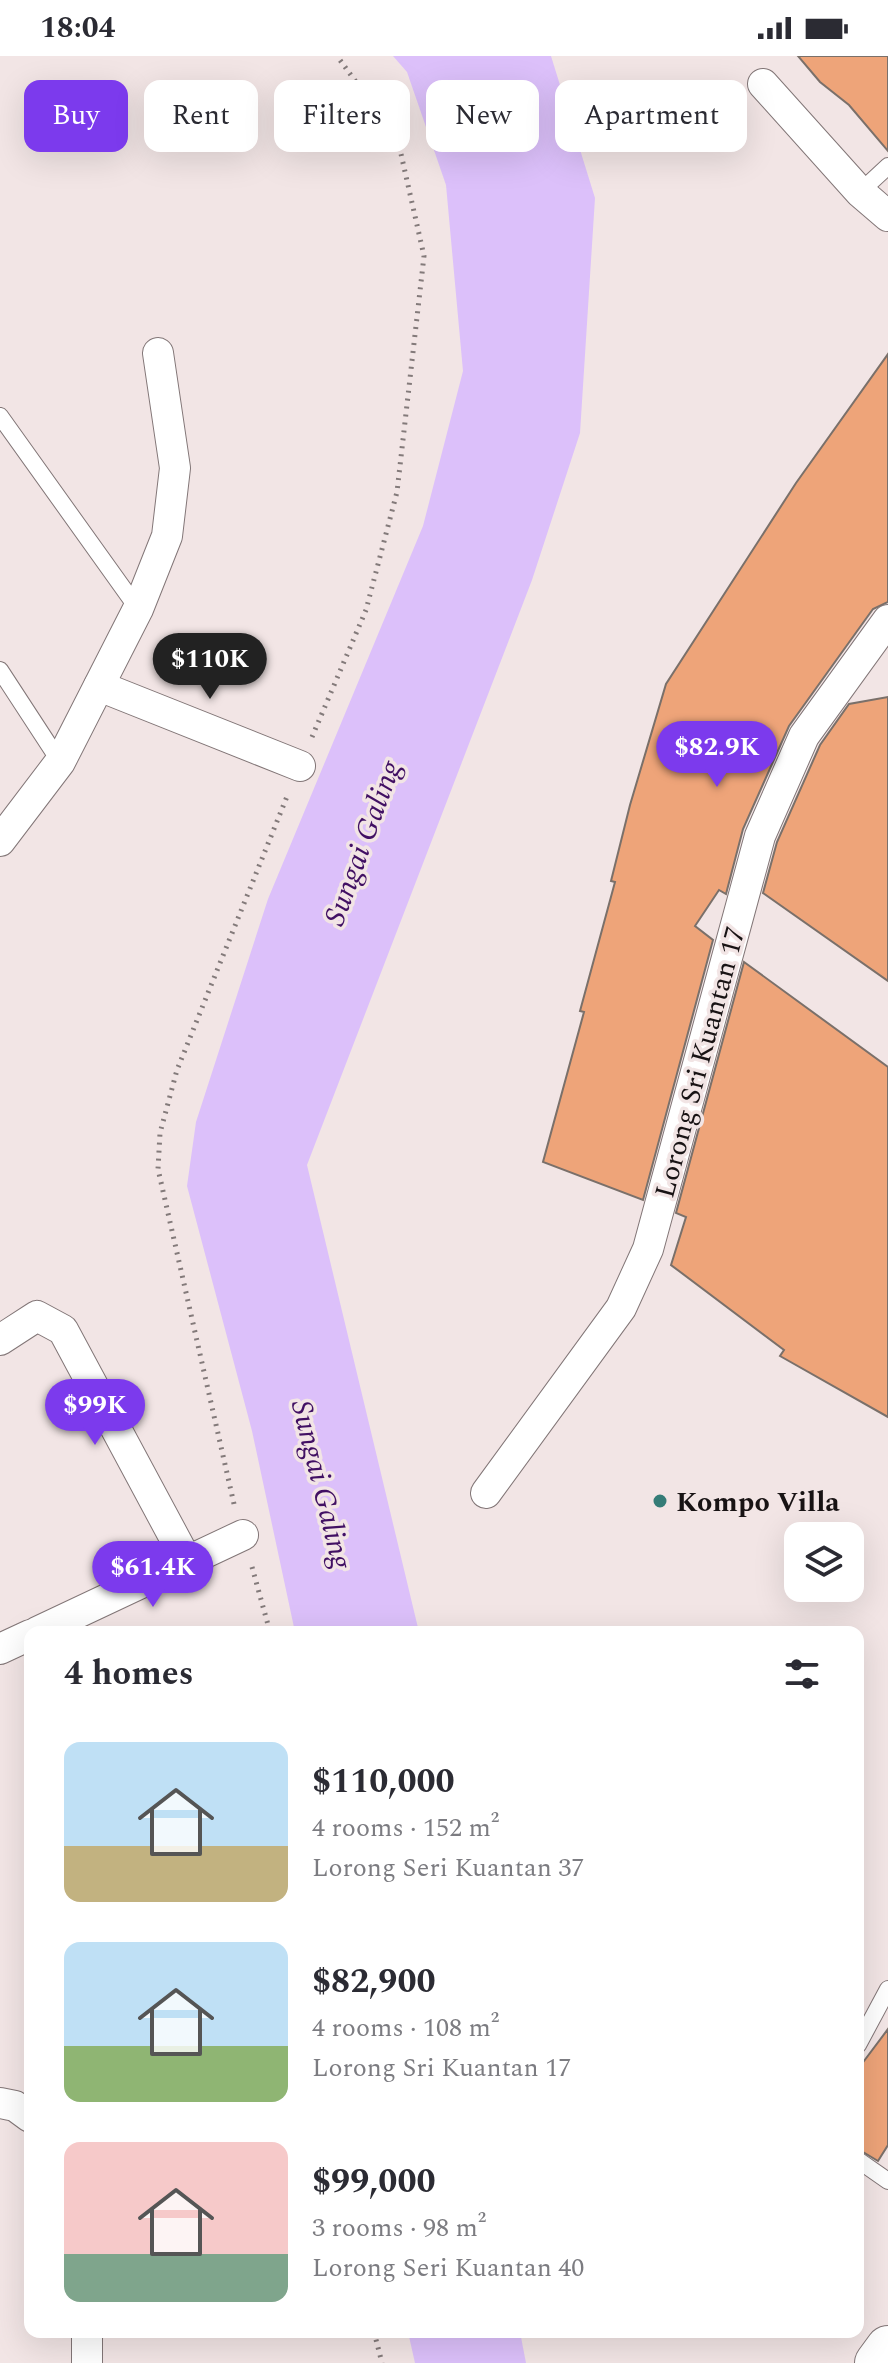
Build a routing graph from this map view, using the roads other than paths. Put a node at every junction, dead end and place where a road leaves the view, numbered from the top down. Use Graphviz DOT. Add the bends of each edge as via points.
graph roads {
  1 [pos="763,84"];
  2 [pos="888,166"];
  3 [pos="860,192"];
  4 [pos="888,216"];
  5 [pos="158,353"];
  6 [pos="0,416"];
  7 [pos="138,609"];
  8 [pos="886,629"];
  9 [pos="0,670"];
  10 [pos="99,686"];
  11 [pos="60,762"];
  12 [pos="300,766"];
  13 [pos="0,841"];
  14 [pos="0,1340"];
  15 [pos="486,1493"];
  16 [pos="243,1535"];
  17 [pos="188,1563"];
  18 [pos="50,1626"];
  19 [pos="24,1638"];
  20 [pos="0,1649"];
  21 [pos="888,1989"];
  22 [pos="864,2034"];
  23 [pos="0,2103"];
  24 [pos="24,2113"];
  25 [pos="864,2164"];
  26 [pos="888,2181"];
  27 [pos="87,2338"];
  28 [pos="888,2348"];
  29 [pos="87,2363"];
  30 [pos="877,2363"];
  1 -- 3 [label="street"];
  2 -- 3 [label="lane"];
  3 -- 4 [label="street"];
  5 -- 7 [label="street" via="175,468 167,536"];
  6 -- 7 [label="lane"];
  7 -- 10 [label="street"];
  8 -- 15 [label="street, Lorong Sri Kuantan 17" via="804,736 760,836 648,1249 621,1308"];
  9 -- 11 [label="lane"];
  10 -- 11 [label="street"];
  10 -- 12 [label="street"];
  11 -- 13 [label="street"];
  14 -- 17 [label="street" via="37,1316 63,1330"];
  16 -- 17 [label="street"];
  17 -- 18 [label="street"];
  19 -- 20 [label="street"];
  21 -- 22 [label="lane"];
  23 -- 24 [label="street"];
  25 -- 26 [label="lane"];
  27 -- 29 [label="street"];
  28 -- 30 [label="highway"];
}
